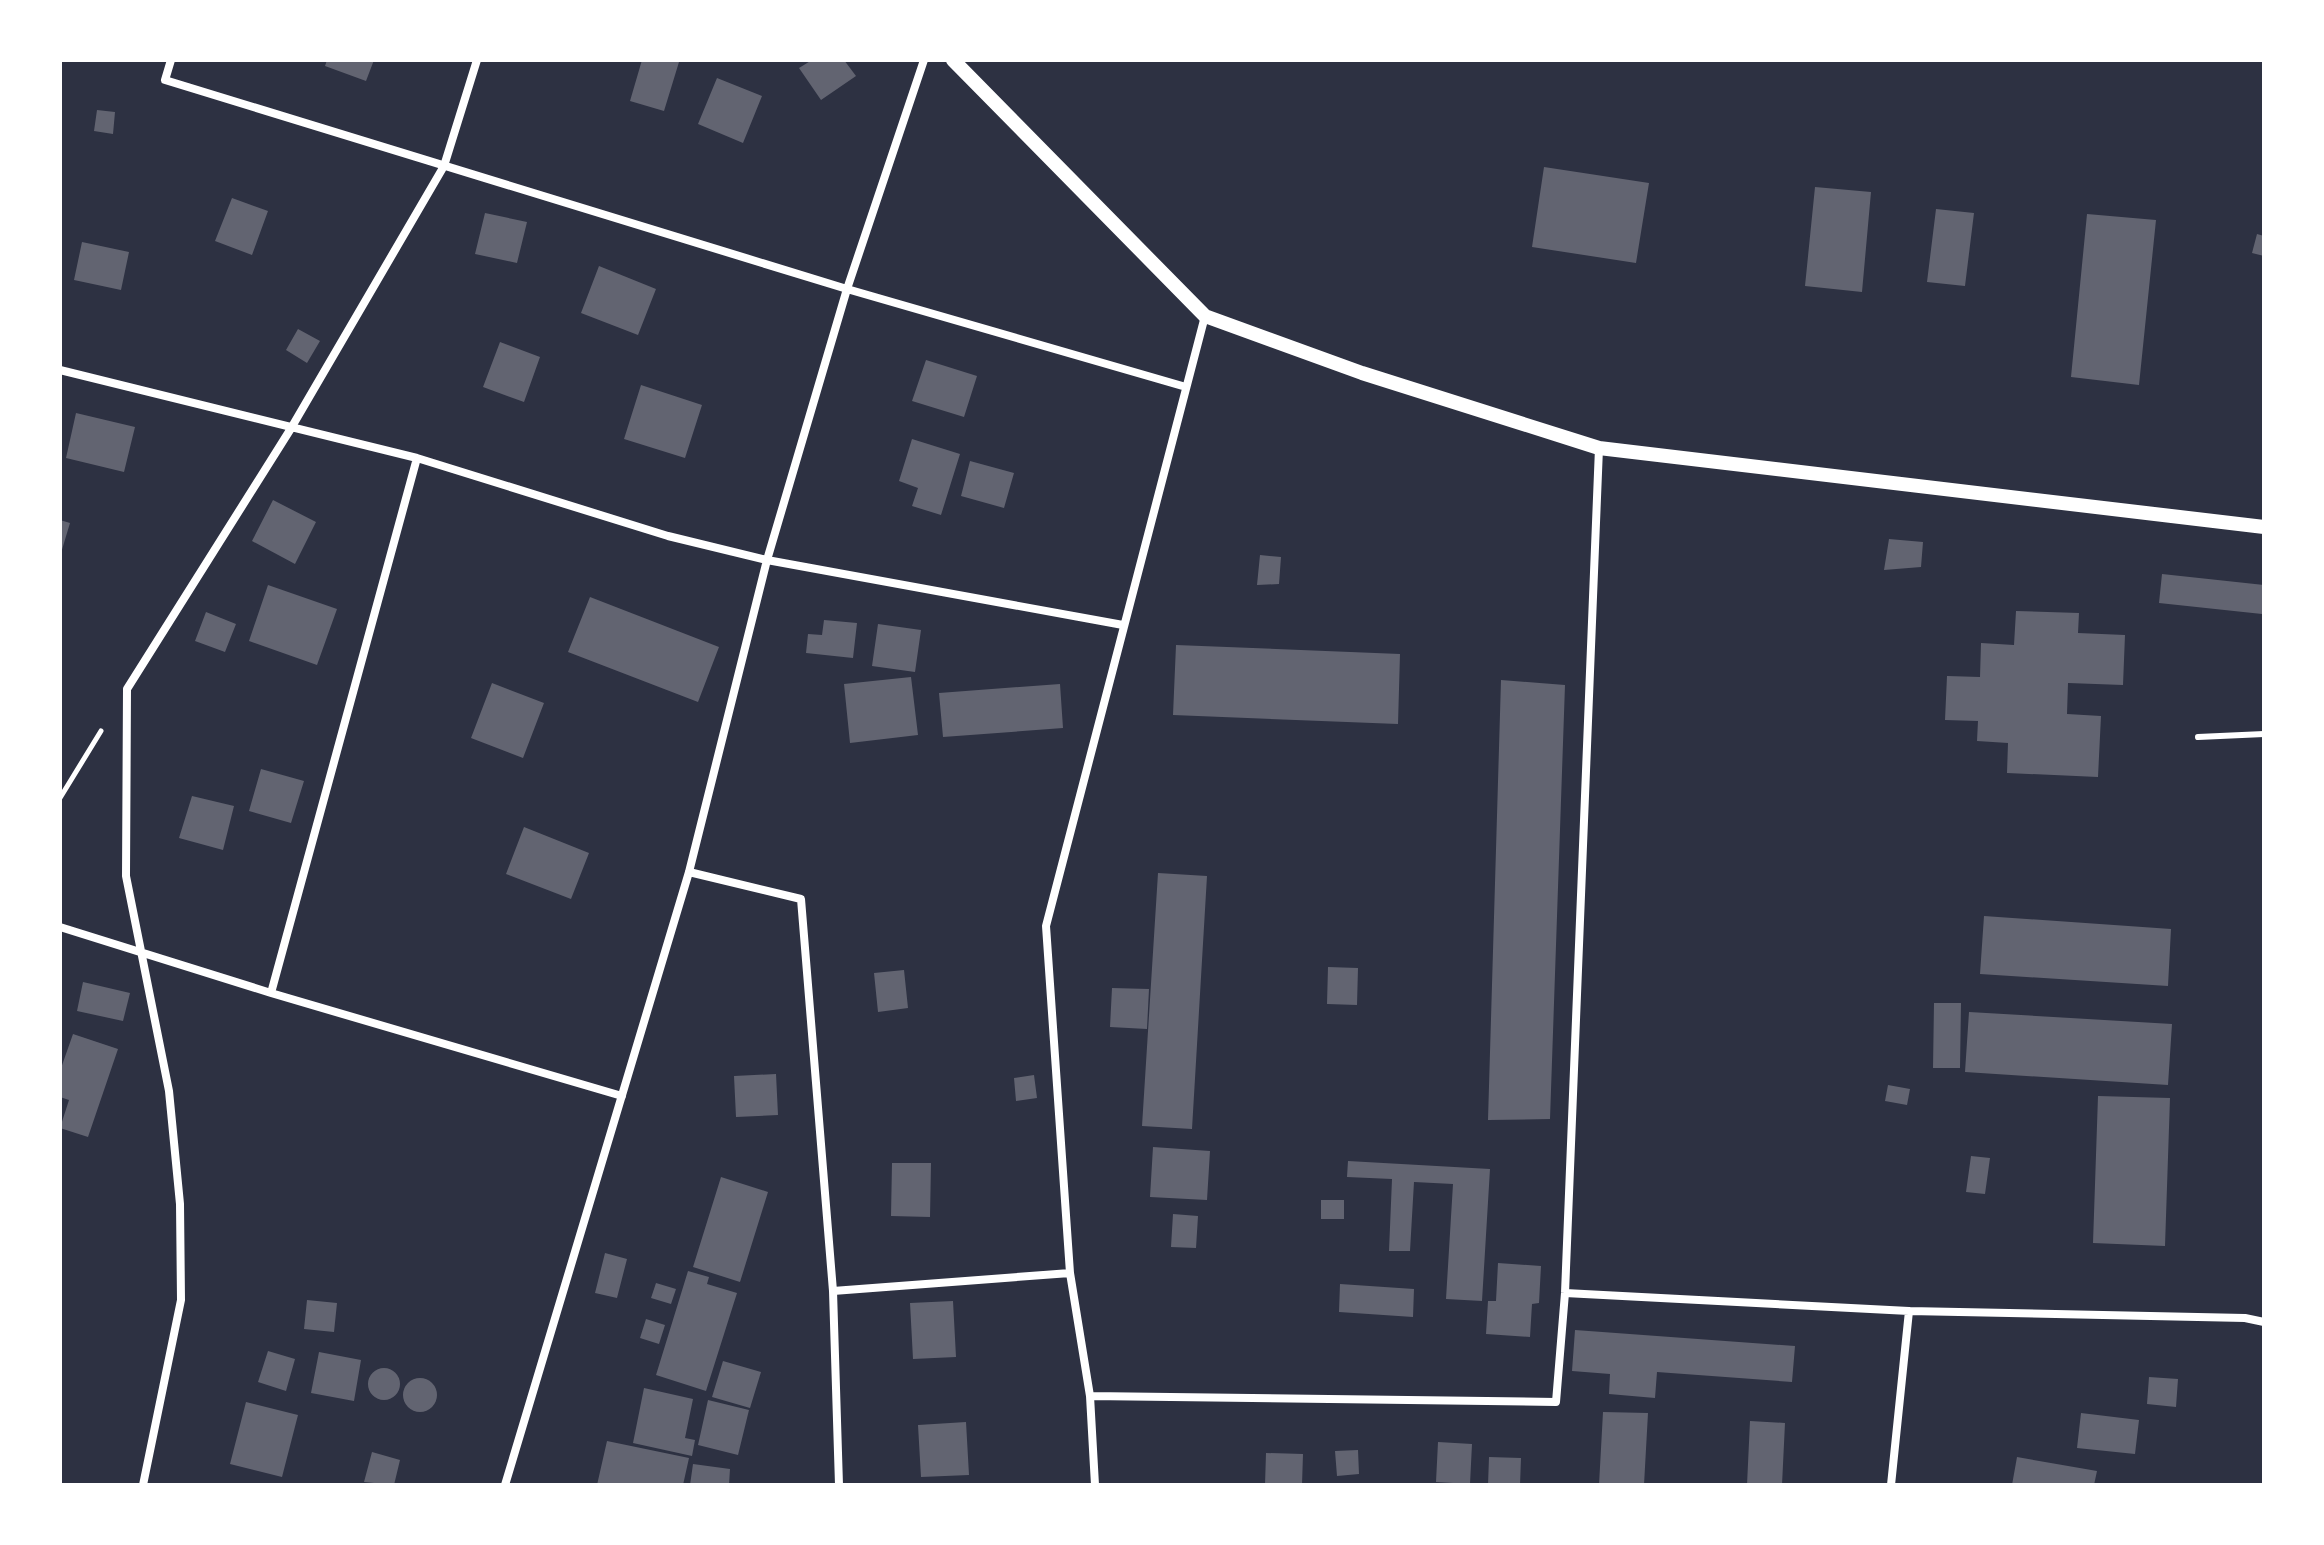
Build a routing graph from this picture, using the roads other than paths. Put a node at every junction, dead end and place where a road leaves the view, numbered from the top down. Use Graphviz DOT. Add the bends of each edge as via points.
graph roads {
  1 [pos="171,60"];
  2 [pos="477,60"];
  3 [pos="924,60"];
  4 [pos="953,60"];
  5 [pos="444,166"];
  6 [pos="847,289"];
  7 [pos="1205,316"];
  8 [pos="60,370"];
  9 [pos="1186,387"];
  10 [pos="290,430"];
  11 [pos="1599,448"];
  12 [pos="417,458"];
  13 [pos="2264,527"];
  14 [pos="767,560"];
  15 [pos="1123,625"];
  16 [pos="2264,734"];
  17 [pos="2198,737"];
  18 [pos="689,872"];
  19 [pos="60,927"];
  20 [pos="142,954"];
  21 [pos="271,993"];
  22 [pos="622,1096"];
  23 [pos="1070,1273"];
  24 [pos="833,1291"];
  25 [pos="1565,1293"];
  26 [pos="1909,1311"];
  27 [pos="2264,1322"];
  28 [pos="1090,1396"];
  29 [pos="143,1485"];
  30 [pos="505,1485"];
  31 [pos="839,1485"];
  32 [pos="1095,1485"];
  33 [pos="1891,1485"];
  1 -- 5 [label="street" via="165,80"];
  2 -- 5 [label="street"];
  3 -- 6 [label="street"];
  4 -- 7 [label="street"];
  5 -- 6 [label="street"];
  5 -- 10 [label="street"];
  6 -- 9 [label="street"];
  6 -- 14 [label="street"];
  7 -- 9 [label="street"];
  7 -- 11 [label="street" via="1362,373"];
  8 -- 10 [label="street"];
  9 -- 15 [label="street"];
  10 -- 12 [label="street"];
  10 -- 20 [label="street" via="127,689 126,876"];
  11 -- 13 [label="street"];
  11 -- 25 [label="street"];
  12 -- 14 [label="street" via="668,536"];
  12 -- 21 [label="street"];
  14 -- 15 [label="street"];
  14 -- 18 [label="street"];
  15 -- 23 [label="street" via="1046,926"];
  16 -- 17 [label="lane"];
  18 -- 22 [label="street"];
  18 -- 24 [label="street" via="801,899"];
  19 -- 20 [label="street"];
  20 -- 21 [label="street"];
  20 -- 29 [label="street" via="169,1091 180,1204 181,1286"];
  21 -- 22 [label="street"];
  22 -- 30 [label="street"];
  23 -- 24 [label="street"];
  23 -- 28 [label="street"];
  24 -- 31 [label="street"];
  25 -- 26 [label="street"];
  25 -- 28 [label="street" via="1556,1402"];
  26 -- 27 [label="street"];
  26 -- 33 [label="street"];
  28 -- 32 [label="street"];
}
